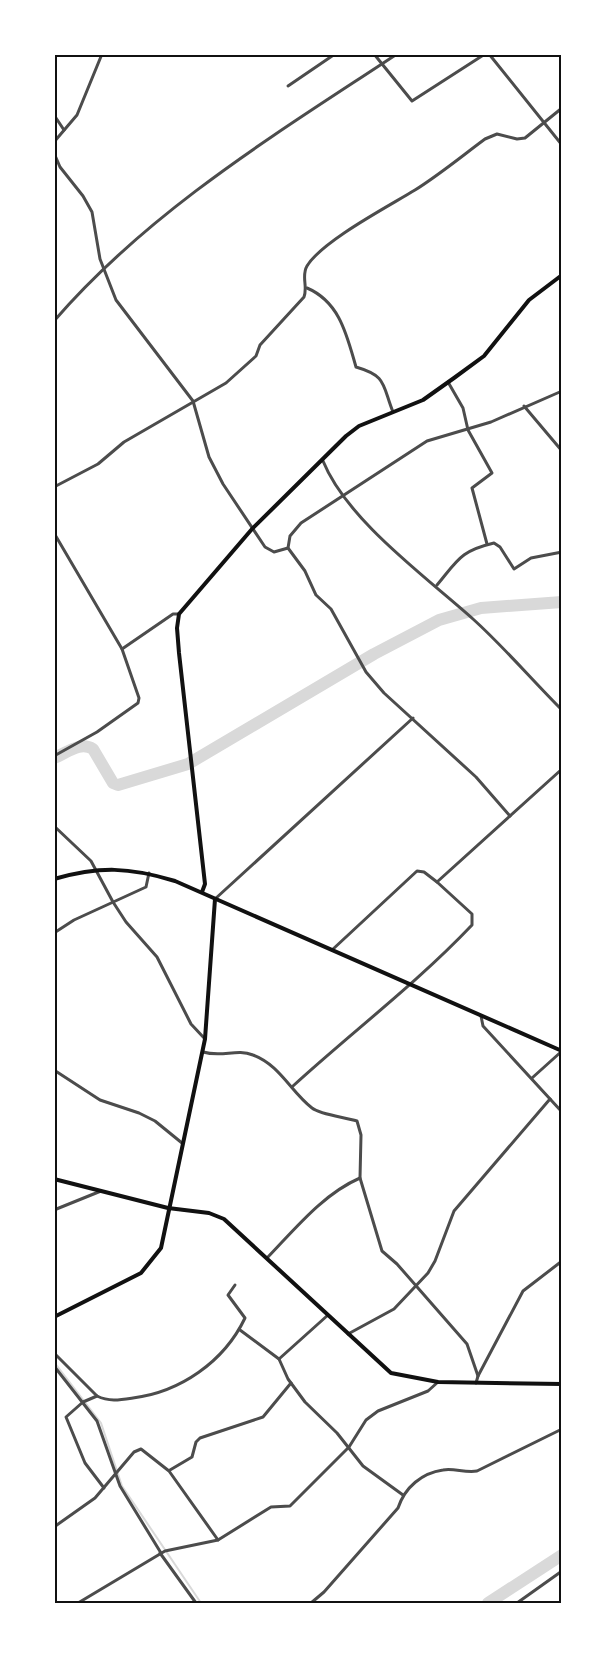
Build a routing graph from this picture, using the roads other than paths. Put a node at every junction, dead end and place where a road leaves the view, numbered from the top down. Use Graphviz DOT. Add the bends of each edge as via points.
graph roads {
  1 [pos="102,54"];
  2 [pos="335,54"];
  3 [pos="374,54"];
  4 [pos="398,54"];
  5 [pos="487,54"];
  6 [pos="383,63"];
  7 [pos="288,86"];
  8 [pos="562,108"];
  9 [pos="54,115"];
  10 [pos="545,123"];
  11 [pos="64,130"];
  12 [pos="54,142"];
  13 [pos="562,145"];
  14 [pos="54,153"];
  15 [pos="104,269"];
  16 [pos="562,275"];
  17 [pos="307,288"];
  18 [pos="54,321"];
  19 [pos="448,382"];
  20 [pos="562,392"];
  21 [pos="194,401"];
  22 [pos="524,406"];
  23 [pos="393,412"];
  24 [pos="468,430"];
  25 [pos="562,451"];
  26 [pos="323,461"];
  27 [pos="54,487"];
  28 [pos="342,495"];
  29 [pos="252,529"];
  30 [pos="54,533"];
  31 [pos="487,544"];
  32 [pos="288,548"];
  33 [pos="562,552"];
  34 [pos="437,585"];
  35 [pos="179,614"];
  36 [pos="122,649"];
  37 [pos="562,710"];
  38 [pos="413,718"];
  39 [pos="54,756"];
  40 [pos="562,769"];
  41 [pos="54,778"];
  42 [pos="54,809"];
  43 [pos="510,816"];
  44 [pos="54,826"];
  45 [pos="96,869"];
  46 [pos="149,873"];
  47 [pos="54,879"];
  48 [pos="437,882"];
  49 [pos="202,892"];
  50 [pos="214,899"];
  51 [pos="113,902"];
  52 [pos="54,933"];
  53 [pos="332,950"];
  54 [pos="412,985"];
  55 [pos="481,1016"];
  56 [pos="205,1039"];
  57 [pos="562,1051"];
  58 [pos="203,1052"];
  59 [pos="54,1070"];
  60 [pos="531,1078"];
  61 [pos="293,1086"];
  62 [pos="550,1099"];
  63 [pos="562,1112"];
  64 [pos="182,1143"];
  65 [pos="360,1178"];
  66 [pos="54,1179"];
  67 [pos="103,1190"];
  68 [pos="168,1208"];
  69 [pos="54,1210"];
  70 [pos="267,1258"];
  71 [pos="562,1261"];
  72 [pos="235,1285"];
  73 [pos="415,1287"];
  74 [pos="327,1315"];
  75 [pos="54,1317"];
  76 [pos="239,1329"];
  77 [pos="348,1334"];
  78 [pos="54,1353"];
  79 [pos="279,1359"];
  80 [pos="54,1366"];
  81 [pos="478,1376"];
  82 [pos="438,1382"];
  83 [pos="291,1383"];
  84 [pos="476,1383"];
  85 [pos="562,1384"];
  86 [pos="97,1396"];
  87 [pos="85,1401"];
  88 [pos="562,1429"];
  89 [pos="349,1447"];
  90 [pos="169,1471"];
  91 [pos="116,1472"];
  92 [pos="104,1488"];
  93 [pos="403,1495"];
  94 [pos="54,1527"];
  95 [pos="218,1540"];
  96 [pos="163,1552"];
  97 [pos="562,1571"];
  98 [pos="78,1603"];
  99 [pos="196,1603"];
  100 [pos="311,1603"];
  101 [pos="517,1603"];
  1 -- 11 [label="street" via="77,115"];
  2 -- 7 [label="street"];
  3 -- 6 [label="street"];
  4 -- 6 [label="street"];
  5 -- 6 [label="street" via="412,101"];
  5 -- 10 [label="street"];
  6 -- 15 [label="street" via="226,168 162,216"];
  8 -- 10 [label="street"];
  9 -- 11 [label="street"];
  10 -- 13 [label="street"];
  10 -- 17 [label="street" via="525,138 496,134 485,139 415,190 341,234 307,266"];
  11 -- 12 [label="street"];
  14 -- 15 [label="street" via="92,212"];
  15 -- 18 [label="street"];
  15 -- 21 [label="street" via="116,300"];
  16 -- 19 [label="main road" via="529,300 484,356"];
  17 -- 21 [label="street" via="247,365 214,392"];
  17 -- 23 [label="street" via="339,314 356,367 380,377"];
  19 -- 23 [label="main road" via="423,400"];
  19 -- 24 [label="street" via="463,408"];
  20 -- 22 [label="street"];
  21 -- 27 [label="street" via="124,442 98,464"];
  21 -- 29 [label="street" via="209,457"];
  22 -- 24 [label="street"];
  22 -- 25 [label="street"];
  23 -- 26 [label="main road" via="359,426"];
  24 -- 28 [label="street" via="427,441"];
  24 -- 31 [label="street" via="492,473 472,488"];
  26 -- 28 [label="street"];
  26 -- 29 [label="main road"];
  28 -- 32 [label="street" via="301,523 290,536"];
  28 -- 34 [label="street" via="397,553"];
  29 -- 32 [label="street" via="265,547 274,552"];
  29 -- 35 [label="main road"];
  30 -- 36 [label="street"];
  31 -- 33 [label="street" via="500,547 514,569 531,558"];
  31 -- 34 [label="street" via="466,551"];
  32 -- 38 [label="street" via="316,595 331,609 362,665 384,693"];
  34 -- 37 [label="street"];
  35 -- 36 [label="street" via="173,614"];
  35 -- 49 [label="main road" via="177,628 205,884"];
  36 -- 39 [label="street" via="138,703"];
  38 -- 43 [label="street" via="476,777"];
  38 -- 50 [label="street"];
  40 -- 43 [label="street"];
  41 -- 42 [label="street"];
  43 -- 48 [label="street"];
  44 -- 45 [label="street"];
  45 -- 46 [label="main road" via="124,868"];
  45 -- 47 [label="main road"];
  45 -- 51 [label="street"];
  46 -- 49 [label="main road"];
  46 -- 51 [label="street" via="146,888"];
  48 -- 53 [label="street" via="417,870"];
  48 -- 54 [label="street" via="472,914 471,925"];
  49 -- 50 [label="main road"];
  50 -- 53 [label="main road"];
  50 -- 56 [label="main road"];
  51 -- 52 [label="street"];
  51 -- 56 [label="street" via="157,957 191,1024"];
  53 -- 54 [label="main road"];
  54 -- 55 [label="main road"];
  54 -- 61 [label="street"];
  55 -- 57 [label="main road"];
  55 -- 60 [label="street" via="483,1026"];
  56 -- 58 [label="main road"];
  57 -- 60 [label="street"];
  58 -- 61 [label="street" via="218,1056 252,1054 270,1064"];
  58 -- 64 [label="main road"];
  59 -- 64 [label="street" via="100,1100 154,1121"];
  60 -- 62 [label="street"];
  61 -- 65 [label="street" via="312,1109 357,1121 361,1135"];
  62 -- 63 [label="street"];
  62 -- 73 [label="street" via="454,1211 435,1261"];
  64 -- 68 [label="main road"];
  65 -- 70 [label="street" via="342,1186"];
  65 -- 73 [label="street" via="382,1251"];
  66 -- 67 [label="main road"];
  67 -- 68 [label="main road"];
  67 -- 69 [label="street"];
  68 -- 70 [label="main road" via="224,1219"];
  68 -- 75 [label="main road" via="161,1248 150,1264 121,1284"];
  70 -- 74 [label="main road"];
  71 -- 81 [label="street" via="523,1291"];
  72 -- 76 [label="street" via="228,1295 245,1318"];
  73 -- 77 [label="street" via="394,1309"];
  73 -- 81 [label="street" via="467,1344"];
  74 -- 77 [label="main road"];
  74 -- 79 [label="street"];
  76 -- 79 [label="street"];
  76 -- 86 [label="street" via="211,1364 158,1395 106,1401"];
  77 -- 82 [label="main road" via="391,1373"];
  78 -- 86 [label="street"];
  79 -- 83 [label="street"];
  80 -- 87 [label="street"];
  81 -- 84 [label="street"];
  82 -- 84 [label="main road"];
  82 -- 89 [label="street" via="428,1391 378,1411 366,1420"];
  83 -- 89 [label="street"];
  83 -- 90 [label="street" via="263,1417 201,1438 192,1457"];
  84 -- 85 [label="main road"];
  86 -- 87 [label="street"];
  87 -- 91 [label="street" via="101,1430"];
  87 -- 92 [label="street" via="66,1417 85,1463"];
  88 -- 93 [label="street" via="477,1471 445,1470 426,1475"];
  89 -- 93 [label="street" via="363,1466"];
  89 -- 95 [label="street" via="290,1506 271,1507"];
  90 -- 91 [label="street" via="141,1449"];
  90 -- 95 [label="street"];
  91 -- 92 [label="street"];
  91 -- 96 [label="street" via="128,1501"];
  92 -- 94 [label="street"];
  93 -- 100 [label="street" via="398,1508"];
  95 -- 96 [label="street"];
  96 -- 98 [label="street"];
  96 -- 99 [label="street"];
  97 -- 101 [label="street"];
}
